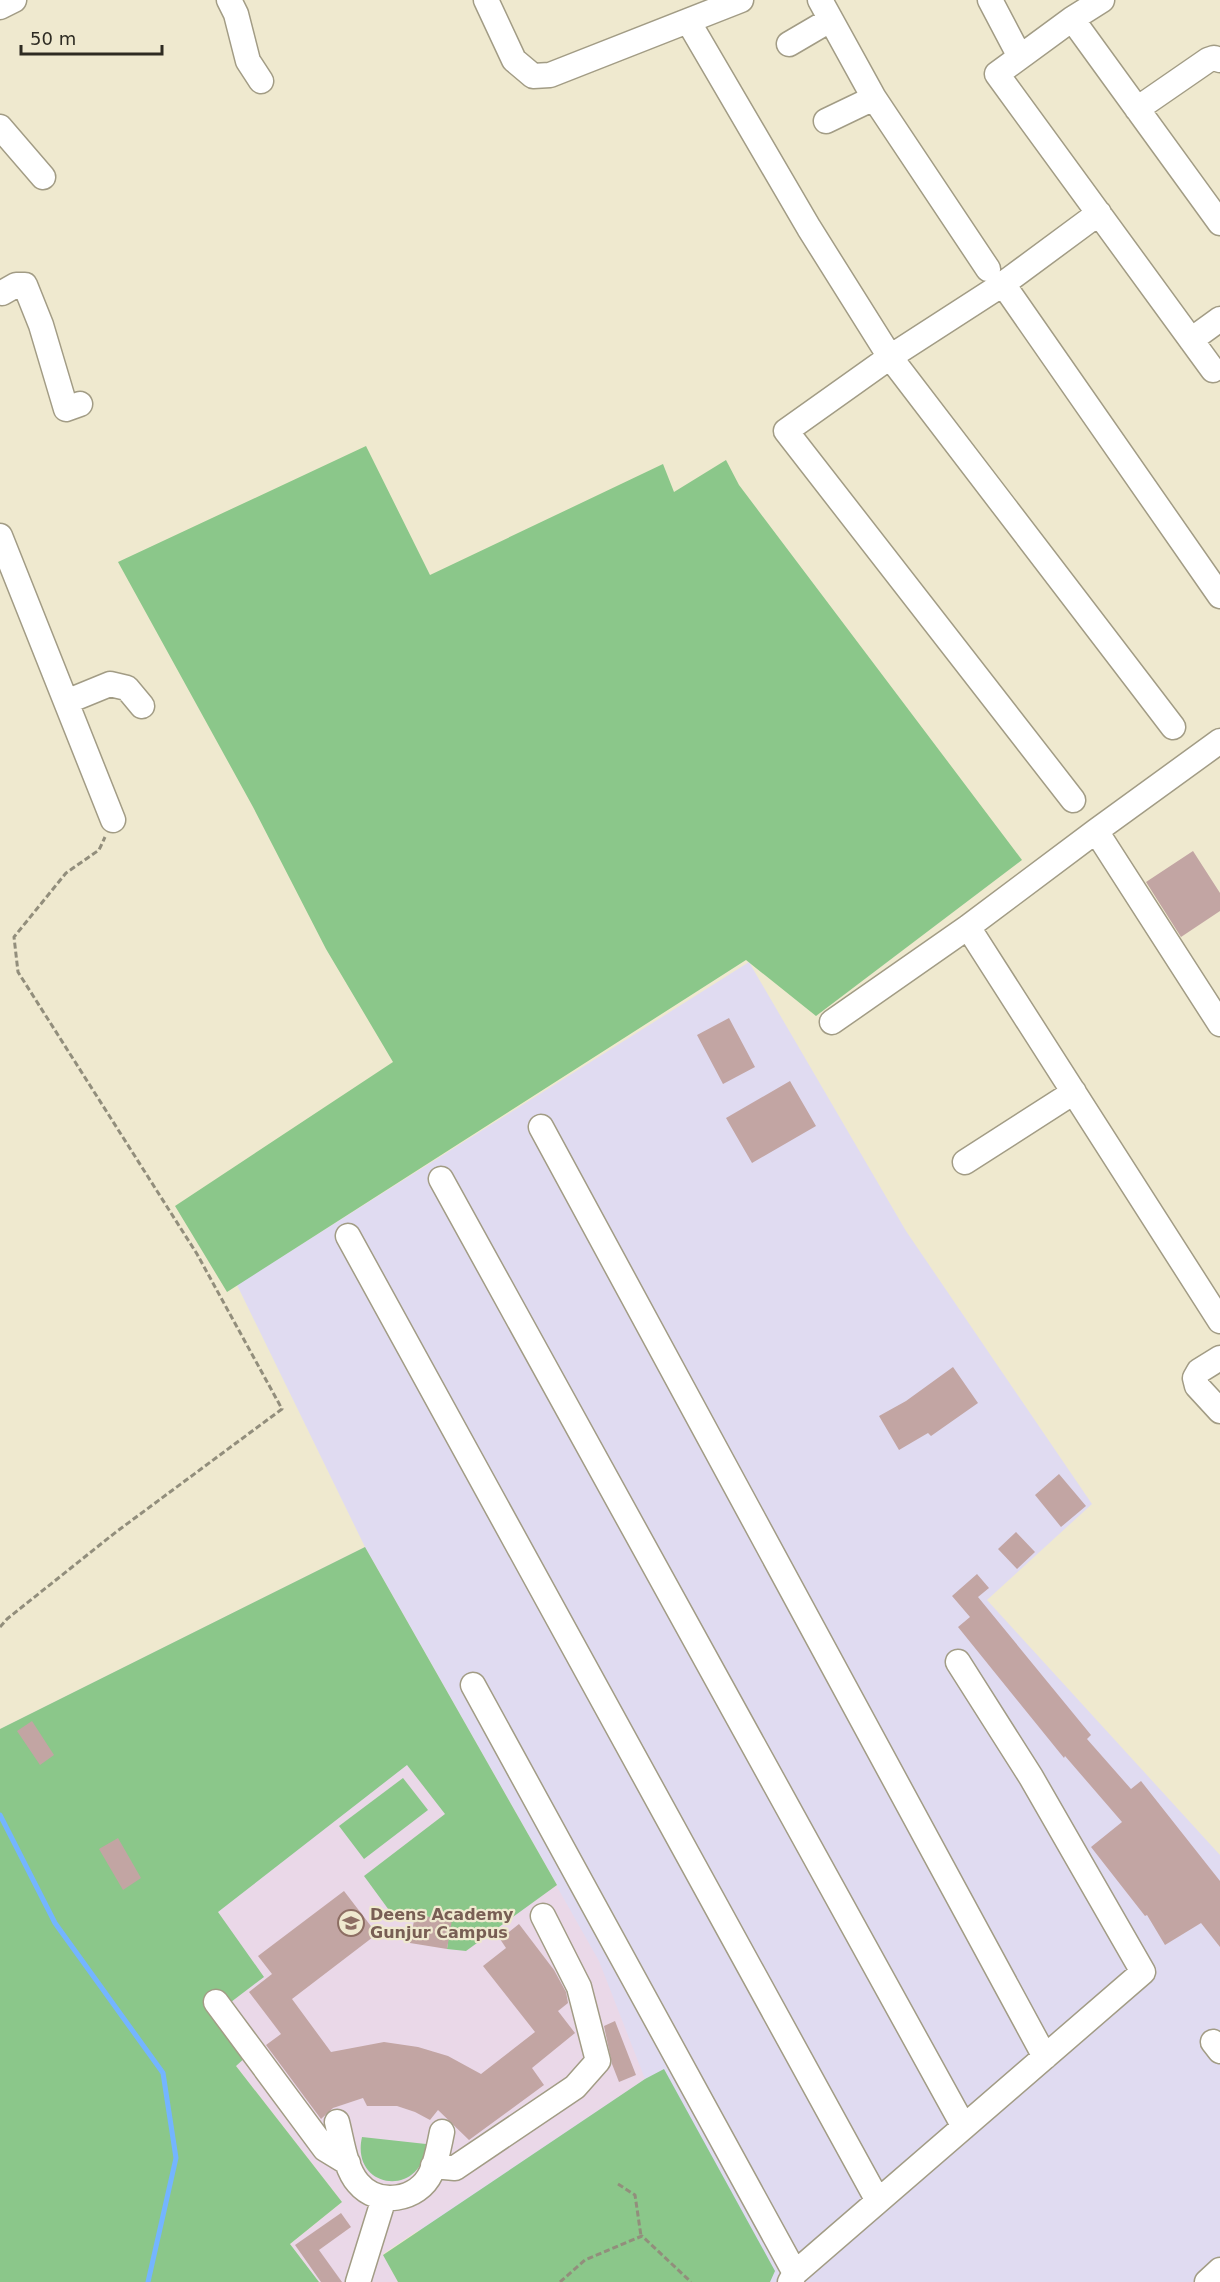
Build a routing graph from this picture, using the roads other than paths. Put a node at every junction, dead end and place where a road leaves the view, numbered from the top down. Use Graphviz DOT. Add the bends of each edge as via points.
graph roads {
  1 [pos="14,0"];
  2 [pos="229,0"];
  3 [pos="486,0"];
  4 [pos="741,0"];
  5 [pos="990,0"];
  6 [pos="1102,0"];
  7 [pos="0,7"];
  8 [pos="825,10"];
  9 [pos="1072,19"];
  10 [pos="688,21"];
  11 [pos="789,44"];
  12 [pos="1020,57"];
  13 [pos="1220,60"];
  14 [pos="261,81"];
  15 [pos="874,98"];
  16 [pos="1137,109"];
  17 [pos="826,121"];
  18 [pos="0,127"];
  19 [pos="43,177"];
  20 [pos="1099,213"];
  21 [pos="1220,223"];
  22 [pos="996,276"];
  23 [pos="1,293"];
  24 [pos="1220,320"];
  25 [pos="1191,340"];
  26 [pos="890,357"];
  27 [pos="1213,370"];
  28 [pos="80,404"];
  29 [pos="0,536"];
  30 [pos="1220,596"];
  31 [pos="66,702"];
  32 [pos="142,706"];
  33 [pos="1173,727"];
  34 [pos="1220,741"];
  35 [pos="1073,800"];
  36 [pos="113,820"];
  37 [pos="1096,831"];
  38 [pos="968,927"];
  39 [pos="832,1022"];
  40 [pos="1220,1024"];
  41 [pos="1074,1092"];
  42 [pos="541,1127"];
  43 [pos="965,1162"];
  44 [pos="441,1179"];
  45 [pos="348,1236"];
  46 [pos="1220,1321"];
  47 [pos="1220,1358"];
  48 [pos="1220,1411"];
  49 [pos="958,1662"];
  50 [pos="473,1685"];
  51 [pos="543,1916"];
  52 [pos="216,2002"];
  53 [pos="1045,2057"];
  54 [pos="337,2122"];
  55 [pos="964,2127"];
  56 [pos="442,2132"];
  57 [pos="348,2163"];
  58 [pos="433,2166"];
  59 [pos="384,2198"];
  60 [pos="878,2201"];
  61 [pos="1220,2270"];
  62 [pos="793,2278"];
  63 [pos="358,2282"];
  64 [pos="1207,2282"];
  1 -- 7 [label="street"];
  2 -- 14 [label="street" via="248,61"];
  3 -- 10 [label="street" via="514,60 533,76 550,75"];
  4 -- 10 [label="street"];
  5 -- 12 [label="street"];
  6 -- 9 [label="street"];
  8 -- 11 [label="street"];
  8 -- 15 [label="street"];
  9 -- 12 [label="street"];
  9 -- 16 [label="street"];
  10 -- 26 [label="street"];
  12 -- 20 [label="street" via="998,74"];
  13 -- 16 [label="street" via="1208,60"];
  15 -- 17 [label="street"];
  15 -- 22 [label="street"];
  16 -- 21 [label="street"];
  18 -- 19 [label="street"];
  20 -- 22 [label="street"];
  20 -- 25 [label="street"];
  22 -- 26 [label="street"];
  22 -- 30 [label="street"];
  23 -- 28 [label="street" via="25,285 66,409"];
  24 -- 25 [label="street"];
  25 -- 27 [label="street"];
  26 -- 33 [label="street"];
  26 -- 35 [label="street" via="786,431"];
  29 -- 31 [label="street"];
  31 -- 32 [label="street" via="110,684 127,688"];
  31 -- 36 [label="street"];
  34 -- 37 [label="street"];
  37 -- 38 [label="street"];
  37 -- 40 [label="street"];
  38 -- 39 [label="street"];
  38 -- 41 [label="street"];
  41 -- 43 [label="street"];
  41 -- 46 [label="street"];
  42 -- 53 [label="street"];
  44 -- 55 [label="street"];
  45 -- 60 [label="street"];
  47 -- 48 [label="street" via="1195,1378 1197,1386"];
  49 -- 53 [label="street" via="1031,1778 1143,1972"];
  50 -- 62 [label="street"];
  51 -- 58 [label="street" via="579,1987 598,2061 575,2087 455,2168"];
  52 -- 57 [label="street" via="325,2149"];
  53 -- 55 [label="street"];
  54 -- 57 [label="street"];
  55 -- 60 [label="street"];
  56 -- 58 [label="street"];
  57 -- 59 [label="street" via="357,2183"];
  58 -- 59 [label="street" via="422,2186 410,2194"];
  59 -- 63 [label="street"];
  60 -- 62 [label="street"];
  61 -- 64 [label="street"];
}
